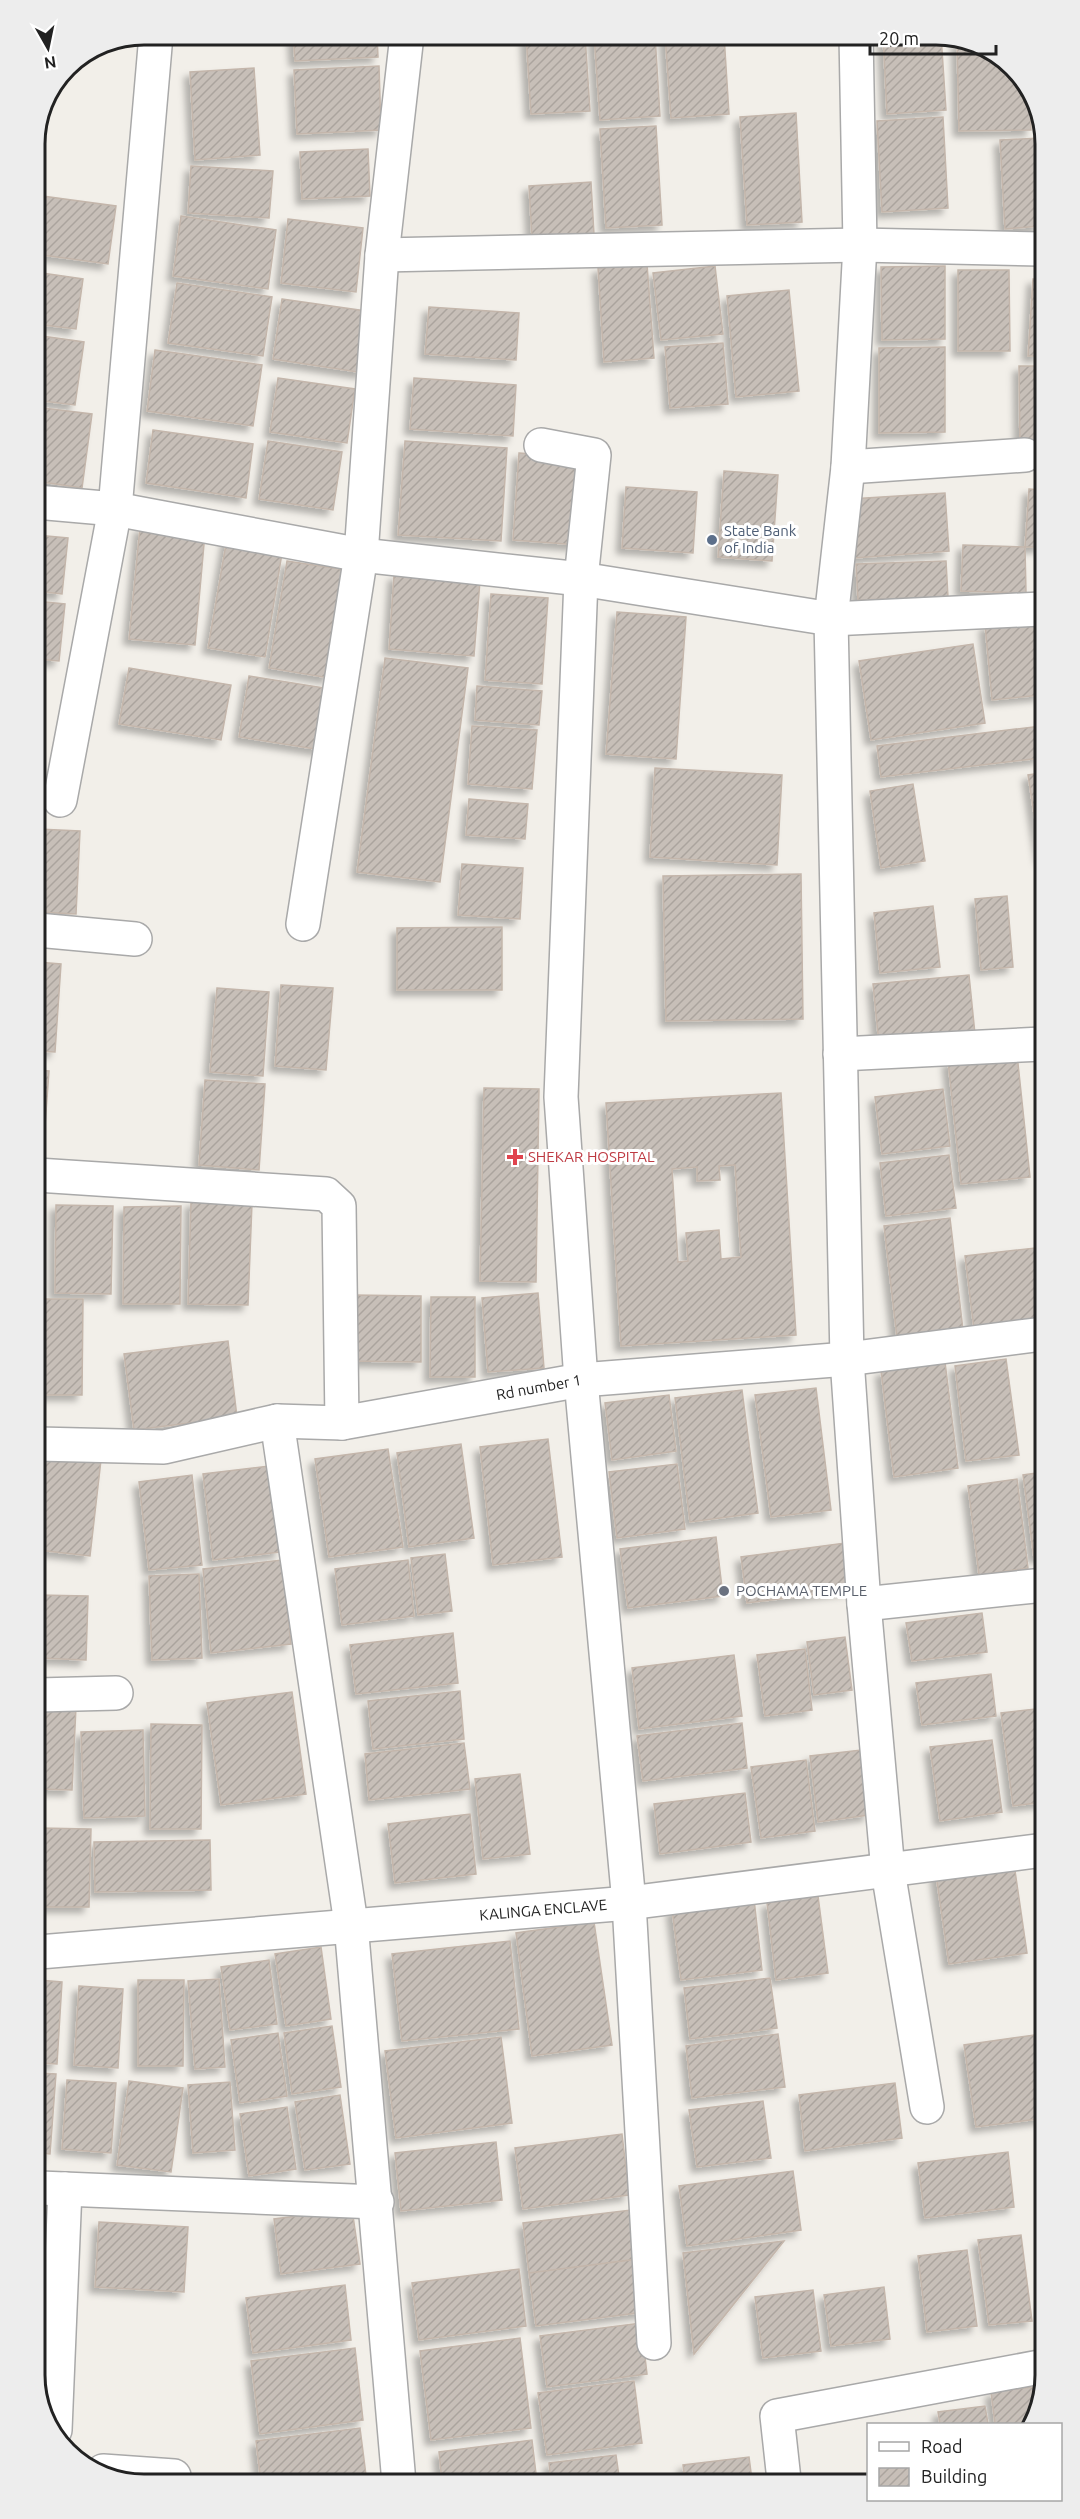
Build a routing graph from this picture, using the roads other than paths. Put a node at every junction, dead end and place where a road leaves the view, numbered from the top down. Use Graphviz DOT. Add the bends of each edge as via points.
graph roads {
  1 [pos="155,45"];
  2 [pos="406,45"];
  3 [pos="856,45"];
  4 [pos="860,245"];
  5 [pos="1035,249"];
  6 [pos="382,255"];
  7 [pos="541,445"];
  8 [pos="1025,455"];
  9 [pos="848,467"];
  10 [pos="45,503"];
  11 [pos="114,509"];
  12 [pos="361,555"];
  13 [pos="581,579"];
  14 [pos="1035,609"];
  15 [pos="831,619"];
  16 [pos="60,800"];
  17 [pos="303,924"];
  18 [pos="45,931"];
  19 [pos="135,939"];
  20 [pos="1035,1044"];
  21 [pos="840,1053"];
  22 [pos="45,1176"];
  23 [pos="1035,1335"];
  24 [pos="847,1359"];
  25 [pos="581,1380"];
  26 [pos="277,1421"];
  27 [pos="342,1423"];
  28 [pos="45,1444"];
  29 [pos="1035,1586"];
  30 [pos="864,1604"];
  31 [pos="116,1693"];
  32 [pos="45,1695"];
  33 [pos="1035,1851"];
  34 [pos="888,1871"];
  35 [pos="629,1903"];
  36 [pos="351,1924"];
  37 [pos="45,1951"];
  38 [pos="927,2107"];
  39 [pos="52,2189"];
  40 [pos="376,2202"];
  41 [pos="654,2343"];
  42 [pos="1035,2368"];
  43 [pos="55,2419"];
  44 [pos="398,2474"];
  45 [pos="783,2474"];
  1 -- 11 [label="street"];
  2 -- 6 [label="street"];
  3 -- 4 [label="street"];
  4 -- 5 [label="street"];
  4 -- 6 [label="street"];
  4 -- 9 [label="street"];
  6 -- 12 [label="street"];
  7 -- 13 [label="street" via="594,455"];
  8 -- 9 [label="street"];
  9 -- 15 [label="street"];
  10 -- 11 [label="street"];
  11 -- 12 [label="street"];
  11 -- 16 [label="street"];
  12 -- 13 [label="street"];
  12 -- 17 [label="street"];
  13 -- 15 [label="street"];
  13 -- 25 [label="street" via="561,1097"];
  14 -- 15 [label="street"];
  15 -- 21 [label="street"];
  18 -- 19 [label="street"];
  20 -- 21 [label="street"];
  21 -- 24 [label="street"];
  22 -- 27 [label="street" via="326,1194 339,1206"];
  23 -- 24 [label="street, Rd number 1"];
  24 -- 25 [label="street, Rd number 1"];
  24 -- 30 [label="street"];
  25 -- 27 [label="street, Rd number 1"];
  25 -- 35 [label="street"];
  26 -- 27 [label="street, Rd number 1"];
  26 -- 28 [label="street, Rd number 1" via="164,1447"];
  26 -- 36 [label="street"];
  29 -- 30 [label="street"];
  30 -- 34 [label="street"];
  31 -- 32 [label="street"];
  33 -- 34 [label="street, KALINGA ENCLAVE"];
  34 -- 35 [label="street, KALINGA ENCLAVE"];
  34 -- 38 [label="street"];
  35 -- 36 [label="street, KALINGA ENCLAVE"];
  35 -- 41 [label="street"];
  36 -- 37 [label="street, KALINGA ENCLAVE"];
  36 -- 40 [label="street"];
  39 -- 40 [label="street"];
  39 -- 43 [label="street"];
  40 -- 44 [label="street"];
  42 -- 45 [label="street" via="777,2416"];
}
